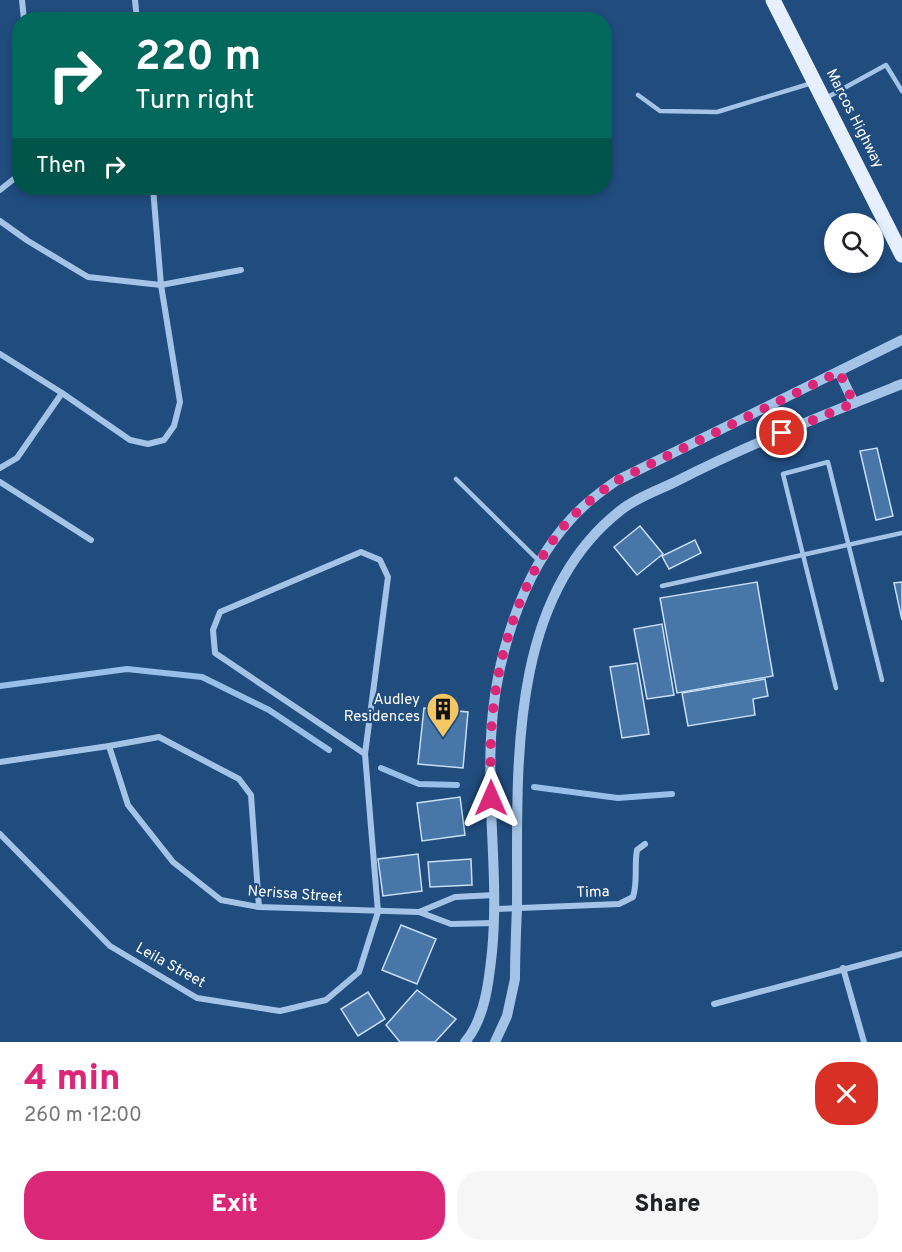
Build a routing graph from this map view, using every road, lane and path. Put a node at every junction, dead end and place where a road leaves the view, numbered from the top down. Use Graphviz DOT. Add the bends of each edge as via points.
graph roads {
  1 [pos="773,0"];
  2 [pos="815,82"];
  3 [pos="902,91"];
  4 [pos="638,95"];
  5 [pos="824,99"];
  6 [pos="12,180"];
  7 [pos="0,190"];
  8 [pos="154,195"];
  9 [pos="0,221"];
  10 [pos="902,255"];
  11 [pos="241,270"];
  12 [pos="161,285"];
  13 [pos="902,340"];
  14 [pos="0,354"];
  15 [pos="839,372"];
  16 [pos="902,384"];
  17 [pos="62,393"];
  18 [pos="854,403"];
  19 [pos="0,468"];
  20 [pos="456,478"];
  21 [pos="0,482"];
  22 [pos="902,533"];
  23 [pos="91,540"];
  24 [pos="848,545"];
  25 [pos="803,555"];
  26 [pos="540,562"];
  27 [pos="662,586"];
  28 [pos="882,680"];
  29 [pos="836,688"];
  30 [pos="109,746"];
  31 [pos="365,754"];
  32 [pos="0,762"];
  33 [pos="0,834"];
  34 [pos="645,844"];
  35 [pos="495,896"];
  36 [pos="259,907"];
  37 [pos="517,908"];
  38 [pos="495,909"];
  39 [pos="378,912"];
  40 [pos="419,912"];
  41 [pos="495,923"];
  42 [pos="902,954"];
  43 [pos="843,968"];
  44 [pos="714,1004"];
  45 [pos="465,1042"];
  46 [pos="495,1042"];
  47 [pos="864,1042"];
  1 -- 2 [label="main road, Marcos Highway"];
  2 -- 4 [label="lane" via="717,112 660,111"];
  2 -- 5 [label="main road, Marcos Highway"];
  3 -- 5 [label="lane" via="886,64"];
  5 -- 10 [label="main road, Marcos Highway"];
  6 -- 7 [label="street"];
  8 -- 12 [label="street"];
  9 -- 12 [label="street" via="87,277"];
  11 -- 12 [label="street"];
  12 -- 17 [label="street" via="180,402 174,426 164,440 148,444 130,440"];
  13 -- 15 [label="street"];
  14 -- 17 [label="street"];
  15 -- 18 [label="street"];
  15 -- 26 [label="street" via="616,481 570,519"];
  16 -- 18 [label="street"];
  17 -- 19 [label="street" via="17,458"];
  18 -- 37 [label="street" via="622,508 574,558 544,619 529,676 519,743"];
  20 -- 26 [label="lane"];
  21 -- 23 [label="street"];
  22 -- 24 [label="lane"];
  24 -- 25 [label="lane"];
  24 -- 25 [label="lane" via="828,462 783,474"];
  24 -- 28 [label="lane"];
  25 -- 27 [label="lane"];
  25 -- 29 [label="lane"];
  26 -- 35 [label="street" via="516,613 500,669 491,737"];
  30 -- 32 [label="street"];
  30 -- 36 [label="street, Nerissa Street" via="128,805 173,862 221,900"];
  30 -- 36 [label="street" via="159,737 239,780 251,795"];
  31 -- 31 [label="street, Leila Street" via="388,577 380,560 361,552 220,612 213,630 215,653"];
  31 -- 39 [label="street, Leila Street"];
  33 -- 39 [label="street, Leila Street" via="110,946 197,998 280,1011 326,1000 359,972"];
  34 -- 37 [label="street, Tima" via="637,850 633,897 619,904"];
  35 -- 38 [label="street"];
  35 -- 40 [label="street" via="455,897"];
  36 -- 39 [label="street, Nerissa Street"];
  37 -- 38 [label="street, Tima"];
  37 -- 46 [label="street" via="514,979 507,1016"];
  38 -- 41 [label="street"];
  39 -- 40 [label="street, Nerissa Street"];
  40 -- 41 [label="street" via="451,924"];
  41 -- 45 [label="street" via="482,1008"];
  42 -- 43 [label="street"];
  43 -- 44 [label="street"];
  43 -- 47 [label="street"];
}
